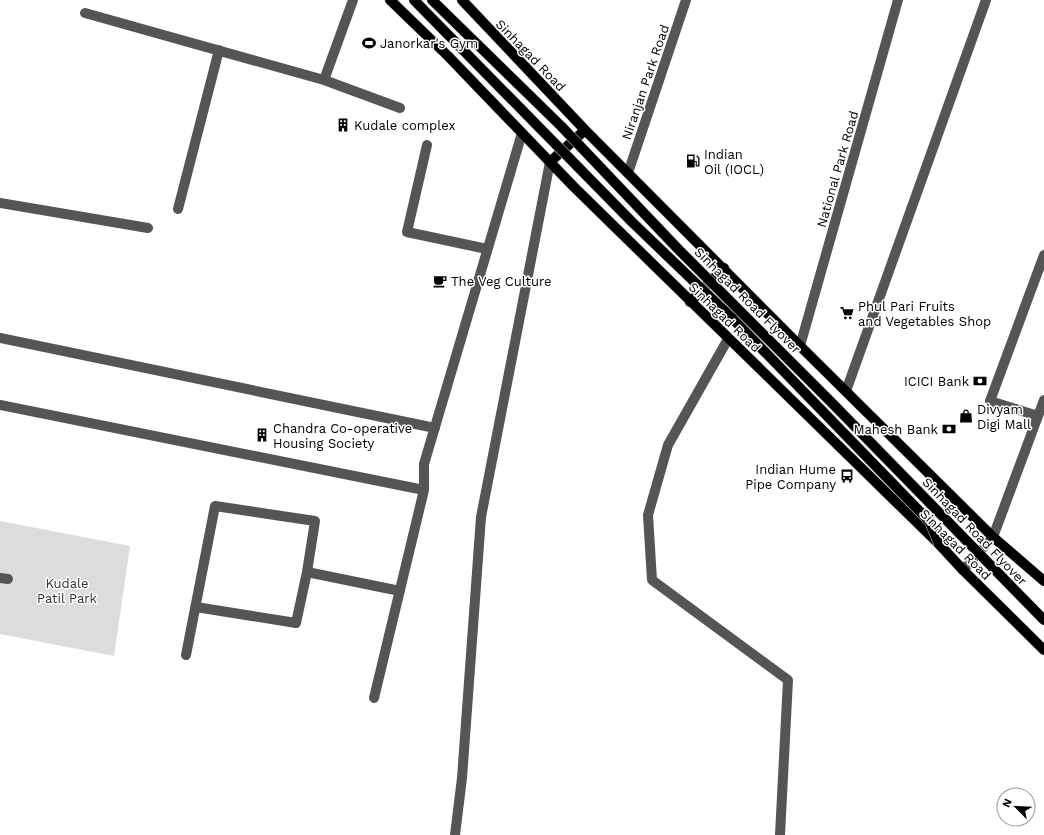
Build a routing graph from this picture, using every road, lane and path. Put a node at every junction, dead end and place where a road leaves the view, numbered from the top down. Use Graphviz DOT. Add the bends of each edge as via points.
graph roads {
  1 [pos="353,0"];
  2 [pos="390,0"];
  3 [pos="414,0"];
  4 [pos="432,0"];
  5 [pos="462,0"];
  6 [pos="686,0"];
  7 [pos="898,0"];
  8 [pos="986,0"];
  9 [pos="85,13"];
  10 [pos="219,50"];
  11 [pos="324,80"];
  12 [pos="400,108"];
  13 [pos="585,130"];
  14 [pos="522,133"];
  15 [pos="427,146"];
  16 [pos="550,162"];
  17 [pos="628,173"];
  18 [pos="0,203"];
  19 [pos="178,209"];
  20 [pos="148,228"];
  21 [pos="487,249"];
  22 [pos="1044,255"];
  23 [pos="724,268"];
  24 [pos="690,302"];
  25 [pos="0,338"];
  26 [pos="728,339"];
  27 [pos="800,346"];
  28 [pos="846,391"];
  29 [pos="1044,400"];
  30 [pos="0,405"];
  31 [pos="1038,416"];
  32 [pos="435,428"];
  33 [pos="424,490"];
  34 [pos="993,537"];
  35 [pos="939,544"];
  36 [pos="963,570"];
  37 [pos="307,572"];
  38 [pos="1044,581"];
  39 [pos="400,591"];
  40 [pos="196,607"];
  41 [pos="1044,620"];
  42 [pos="1044,650"];
  43 [pos="186,655"];
  44 [pos="374,698"];
  45 [pos="455,835"];
  46 [pos="780,835"];
  1 -- 11 [label="street"];
  2 -- 14 [label="main road, Sinhagad Road"];
  3 -- 35 [label="main road, Sinhagad Road Flyover, bridge" via="632,222 731,317 930,522"];
  4 -- 41 [label="main road, Sinhagad Road Flyover, bridge" via="561,126"];
  5 -- 13 [label="main road, Sinhagad Road"];
  6 -- 17 [label="street, Niranjan Park Road"];
  7 -- 27 [label="street, National Park Road"];
  8 -- 28 [label="street"];
  9 -- 10 [label="street"];
  10 -- 11 [label="street"];
  10 -- 19 [label="street"];
  11 -- 12 [label="street"];
  13 -- 16 [label="main road"];
  13 -- 17 [label="main road, Sinhagad Road"];
  14 -- 16 [label="main road, Sinhagad Road"];
  14 -- 21 [label="street"];
  15 -- 21 [label="street" via="407,232"];
  16 -- 24 [label="main road, Sinhagad Road"];
  16 -- 45 [label="street" via="481,517 462,778"];
  17 -- 23 [label="main road, Sinhagad Road"];
  18 -- 20 [label="street"];
  21 -- 32 [label="street"];
  22 -- 31 [label="street" via="990,400"];
  23 -- 24 [label="main road"];
  23 -- 27 [label="main road, Sinhagad Road"];
  24 -- 26 [label="main road, Sinhagad Road"];
  25 -- 32 [label="street"];
  26 -- 35 [label="main road, Sinhagad Road"];
  26 -- 46 [label="street" via="668,444 648,515 652,580 788,680"];
  27 -- 28 [label="main road, Sinhagad Road"];
  28 -- 34 [label="main road, Sinhagad Road"];
  29 -- 31 [label="street"];
  30 -- 33 [label="street"];
  31 -- 34 [label="street"];
  32 -- 33 [label="street" via="424,464"];
  33 -- 39 [label="street"];
  34 -- 36 [label="street"];
  34 -- 38 [label="main road, Sinhagad Road"];
  35 -- 36 [label="main road, Sinhagad Road"];
  36 -- 42 [label="main road, Sinhagad Road"];
  37 -- 39 [label="street"];
  37 -- 40 [label="street" via="296,623"];
  37 -- 40 [label="street" via="315,522 215,506"];
  39 -- 44 [label="street"];
  40 -- 43 [label="street"];
}
